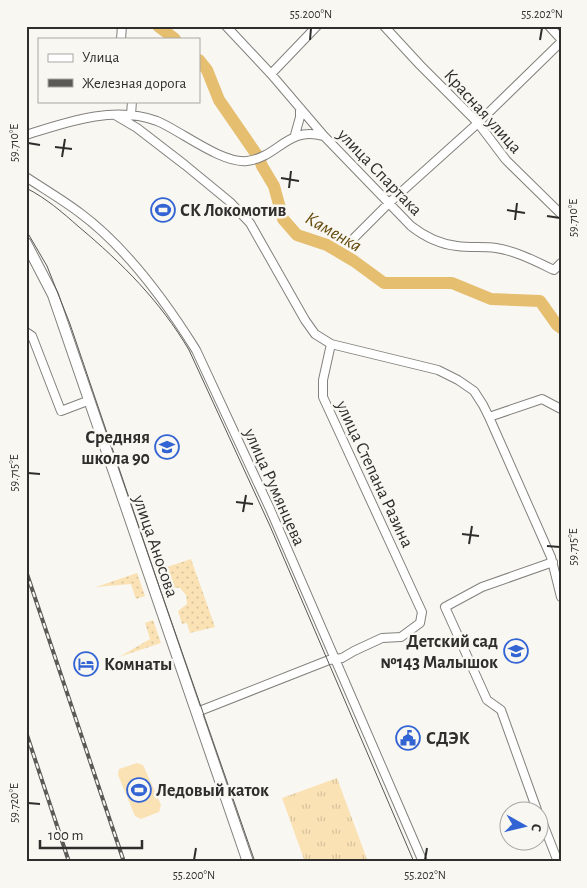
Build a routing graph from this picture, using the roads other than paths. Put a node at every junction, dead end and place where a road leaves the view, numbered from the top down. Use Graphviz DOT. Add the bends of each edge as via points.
graph roads {
  1 [pos="226,26"];
  2 [pos="316,26"];
  3 [pos="384,26"];
  4 [pos="548,26"];
  5 [pos="561,41"];
  6 [pos="271,74"];
  7 [pos="132,102"];
  8 [pos="300,108"];
  9 [pos="115,115"];
  10 [pos="131,115"];
  11 [pos="478,123"];
  12 [pos="26,135"];
  13 [pos="295,136"];
  14 [pos="324,136"];
  15 [pos="26,177"];
  16 [pos="389,203"];
  17 [pos="561,214"];
  18 [pos="354,238"];
  19 [pos="26,243"];
  20 [pos="561,263"];
  21 [pos="26,332"];
  22 [pos="331,344"];
  23 [pos="90,400"];
  24 [pos="561,409"];
  25 [pos="489,417"];
  26 [pos="552,562"];
  27 [pos="561,597"];
  28 [pos="335,659"];
  29 [pos="196,712"];
  30 [pos="533,800"];
  31 [pos="550,842"];
  32 [pos="248,862"];
  33 [pos="422,862"];
  34 [pos="558,862"];
  1 -- 6 [label="street, улица Спартака"];
  2 -- 6 [label="street"];
  3 -- 11 [label="street, Красная улица"];
  4 -- 5 [label="street"];
  5 -- 11 [label="street"];
  6 -- 8 [label="street, улица Спартака"];
  7 -- 10 [label="street"];
  8 -- 13 [label="street"];
  8 -- 14 [label="street, улица Спартака"];
  9 -- 10 [label="street"];
  9 -- 12 [label="street" via="82,118"];
  9 -- 22 [label="street" via="185,164 250,223 305,320 315,334"];
  10 -- 13 [label="street" via="156,121 235,161 259,158"];
  11 -- 16 [label="street"];
  11 -- 17 [label="street, Красная улица" via="506,160"];
  13 -- 14 [label="street" via="302,133"];
  14 -- 16 [label="street, улица Спартака"];
  15 -- 28 [label="street, улица Румянцева" via="81,213 106,235 131,260 192,342"];
  16 -- 18 [label="street"];
  16 -- 20 [label="street, улица Спартака" via="411,226 438,242 497,248 554,270"];
  19 -- 23 [label="main road, улица Аносова" via="52,296"];
  21 -- 23 [label="street" via="32,336 61,411"];
  22 -- 25 [label="street" via="438,370 474,391"];
  22 -- 28 [label="street, улица Степана Разина" via="322,397 422,612 420,623 401,637 382,638"];
  23 -- 29 [label="main road, улица Аносова"];
  24 -- 25 [label="street" via="542,400"];
  25 -- 26 [label="street"];
  26 -- 27 [label="street"];
  26 -- 30 [label="street" via="482,587 445,607 487,700 501,710"];
  28 -- 29 [label="street"];
  28 -- 33 [label="street, улица Румянцева"];
  29 -- 32 [label="main road, улица Аносова"];
  31 -- 34 [label="street"];
}
